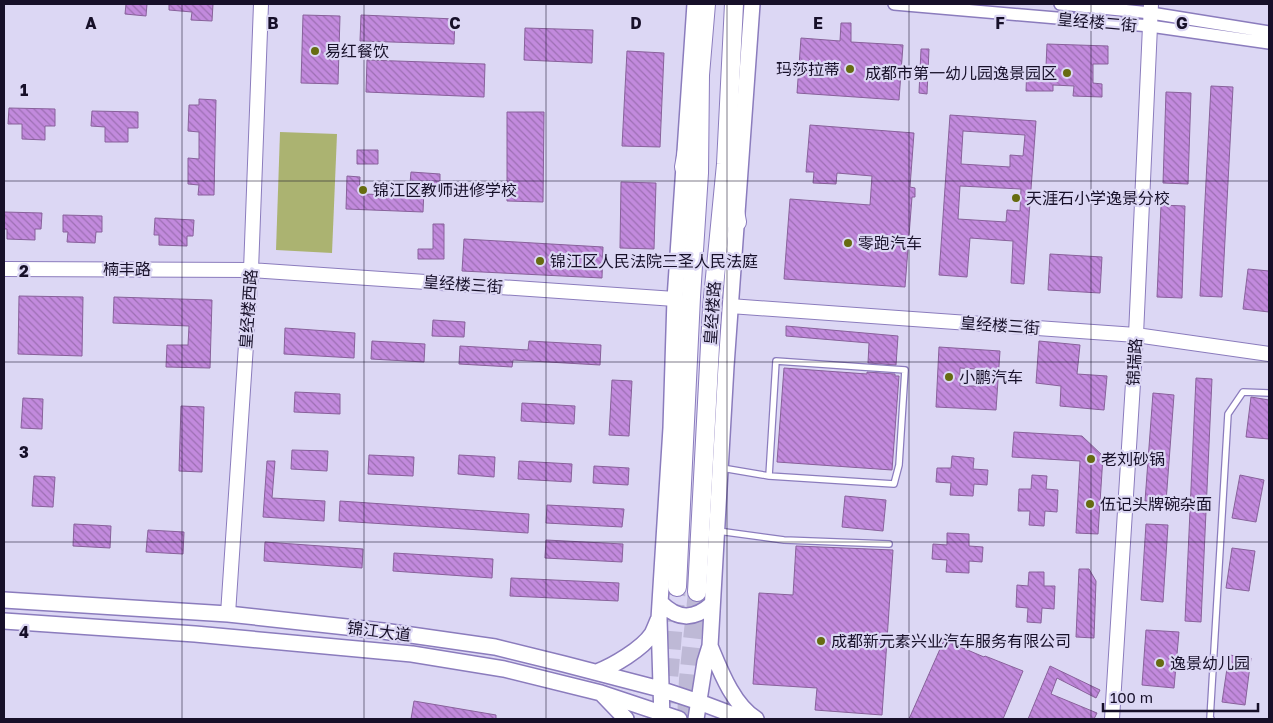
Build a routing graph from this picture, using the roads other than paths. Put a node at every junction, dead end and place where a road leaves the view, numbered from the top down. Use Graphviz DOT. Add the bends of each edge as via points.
graph roads {
  1 [pos="261,4"];
  2 [pos="695,4"];
  3 [pos="706,4"];
  4 [pos="734,4"];
  5 [pos="752,4"];
  6 [pos="894,4"];
  7 [pos="1060,4"];
  8 [pos="1150,14"];
  9 [pos="1269,32"];
  10 [pos="1269,43"];
  11 [pos="700,75"];
  12 [pos="726,164"];
  13 [pos="684,167"];
  14 [pos="737,222"];
  15 [pos="4,269"];
  16 [pos="251,270"];
  17 [pos="675,299"];
  18 [pos="730,306"];
  19 [pos="1136,335"];
  20 [pos="1269,354"];
  21 [pos="1269,392"];
  22 [pos="720,468"];
  23 [pos="769,476"];
  24 [pos="716,531"];
  25 [pos="889,544"];
  26 [pos="677,587"];
  27 [pos="697,592"];
  28 [pos="4,600"];
  29 [pos="661,603"];
  30 [pos="712,604"];
  31 [pos="228,614"];
  32 [pos="659,619"];
  33 [pos="4,621"];
  34 [pos="710,646"];
  35 [pos="597,672"];
  36 [pos="660,689"];
  37 [pos="601,693"];
  38 [pos="699,702"];
  39 [pos="661,716"];
  40 [pos="626,719"];
  41 [pos="679,719"];
  42 [pos="696,719"];
  43 [pos="744,719"];
  44 [pos="756,719"];
  45 [pos="1112,719"];
  46 [pos="1211,719"];
  1 -- 16 [label="street, 皇经楼西路"];
  2 -- 13 [label="main road"];
  3 -- 11 [label="highway, 皇经楼路"];
  4 -- 12 [label="highway, 皇经楼路"];
  5 -- 14 [label="main road"];
  6 -- 8 [label="street, 皇经楼二街"];
  7 -- 8 [label="street, 皇经楼二街"];
  8 -- 9 [label="street, 皇经楼二街"];
  8 -- 10 [label="street, 皇经楼二街"];
  8 -- 19 [label="street, 锦瑞路"];
  11 -- 13 [label="highway"];
  11 -- 26 [label="highway, 皇经楼路" via="699,173"];
  12 -- 14 [label="highway"];
  12 -- 27 [label="highway, 皇经楼路" via="712,308"];
  13 -- 17 [label="main road"];
  14 -- 18 [label="main road"];
  15 -- 16 [label="street, 楠丰路"];
  16 -- 17 [label="street, 皇经楼三街"];
  16 -- 31 [label="street, 皇经楼西路"];
  17 -- 29 [label="main road"];
  18 -- 19 [label="street, 皇经楼三街"];
  18 -- 22 [label="main road"];
  19 -- 20 [label="street, 皇经楼三街"];
  19 -- 45 [label="street, 锦瑞路"];
  21 -- 46 [label="lane" via="1243,392 1228,414"];
  22 -- 23 [label="lane"];
  22 -- 24 [label="main road"];
  23 -- 23 [label="lane" via="894,484 899,466 905,370 776,361"];
  24 -- 25 [label="lane" via="784,540"];
  24 -- 30 [label="main road"];
  28 -- 31 [label="main road, 锦江大道"];
  29 -- 30 [label="main road" via="669,612 687,616 698,614"];
  29 -- 32 [label="main road"];
  30 -- 34 [label="main road"];
  31 -- 35 [label="main road, 锦江大道" via="495,647"];
  32 -- 35 [label="main road" via="651,636 636,649 614,665"];
  32 -- 36 [label="main road"];
  33 -- 37 [label="main road, 锦江大道" via="204,634 412,654 504,669"];
  34 -- 38 [label="main road"];
  34 -- 44 [label="main road" via="728,687 750,716"];
  35 -- 36 [label="main road, 锦江大道"];
  36 -- 38 [label="main road, 锦江大道"];
  36 -- 39 [label="main road"];
  37 -- 39 [label="main road, 锦江大道"];
  37 -- 40 [label="main road"];
  38 -- 42 [label="main road"];
  38 -- 43 [label="main road, 锦江大道"];
  39 -- 41 [label="main road, 锦江大道"];
}
